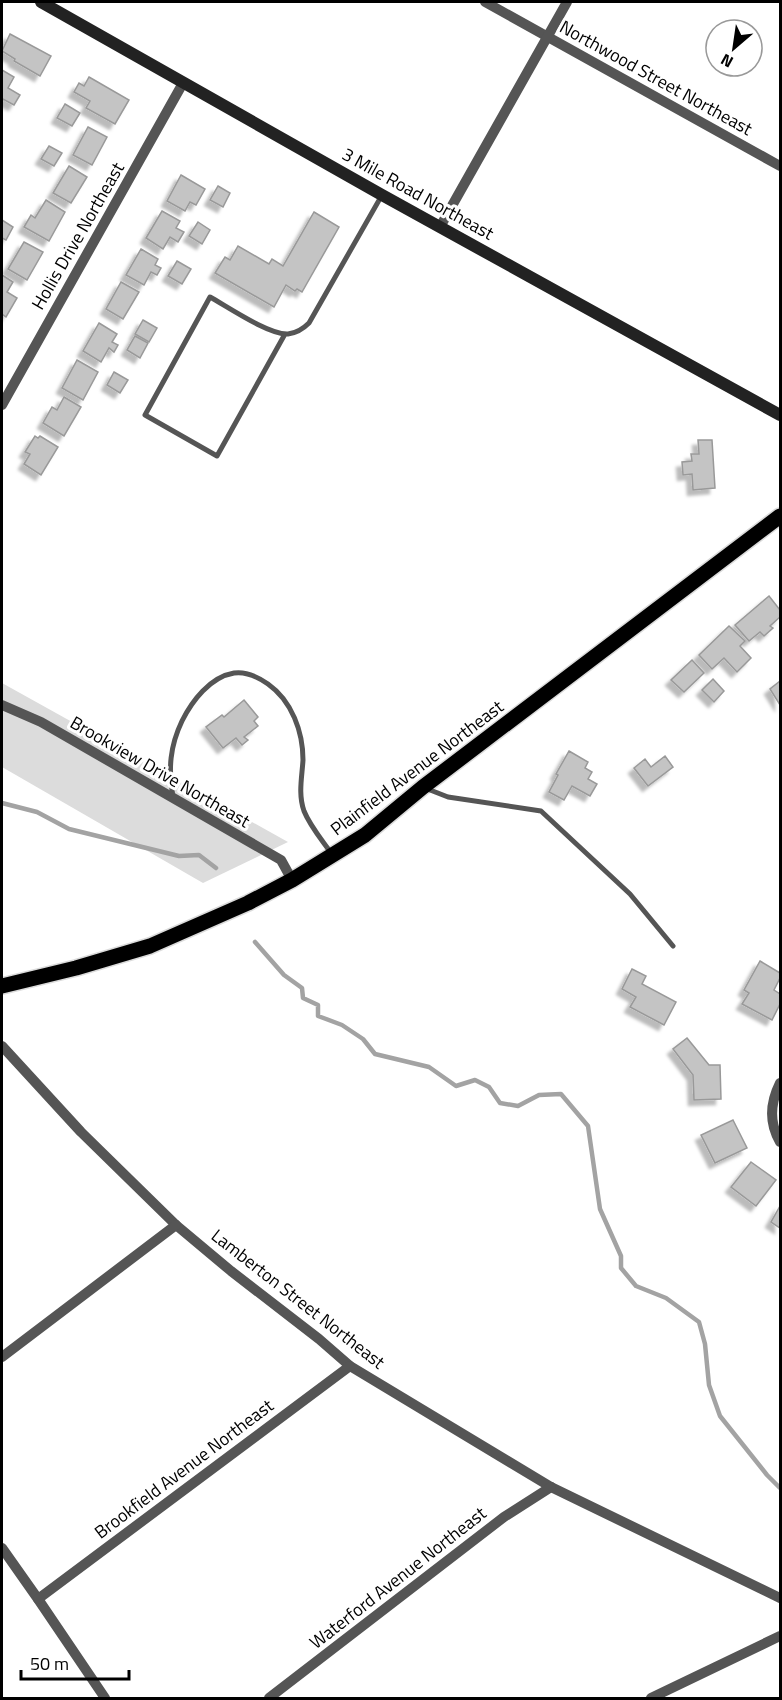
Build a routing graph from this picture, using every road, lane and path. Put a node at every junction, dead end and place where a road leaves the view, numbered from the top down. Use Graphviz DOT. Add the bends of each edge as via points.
graph roads {
  1 [pos="41,2"];
  2 [pos="485,2"];
  3 [pos="567,2"];
  4 [pos="548,37"];
  5 [pos="183,83"];
  6 [pos="780,166"];
  7 [pos="382,195"];
  8 [pos="440,227"];
  9 [pos="285,334"];
  10 [pos="2,405"];
  11 [pos="780,415"];
  12 [pos="780,516"];
  13 [pos="2,705"];
  14 [pos="423,787"];
  15 [pos="173,798"];
  16 [pos="333,855"];
  17 [pos="292,880"];
  18 [pos="673,946"];
  19 [pos="2,986"];
  20 [pos="2,1046"];
  21 [pos="780,1083"];
  22 [pos="780,1142"];
  23 [pos="176,1225"];
  24 [pos="2,1357"];
  25 [pos="350,1366"];
  26 [pos="551,1487"];
  27 [pos="2,1548"];
  28 [pos="780,1598"];
  29 [pos="38,1599"];
  30 [pos="780,1636"];
  31 [pos="105,1698"];
  32 [pos="269,1698"];
  33 [pos="651,1698"];
  1 -- 5 [label="main road, 3 Mile Road Northeast"];
  2 -- 4 [label="street, Northwood Street Northeast"];
  3 -- 4 [label="street"];
  4 -- 6 [label="street, Northwood Street Northeast"];
  4 -- 8 [label="street"];
  5 -- 7 [label="main road, 3 Mile Road Northeast"];
  5 -- 10 [label="street, Hollis Drive Northeast"];
  7 -- 8 [label="main road, 3 Mile Road Northeast"];
  7 -- 9 [label="lane" via="309,323 298,332"];
  8 -- 11 [label="main road, 3 Mile Road Northeast"];
  9 -- 9 [label="lane" via="217,456 145,415 210,297 271,331"];
  12 -- 14 [label="main road, Plainfield Avenue Northeast"];
  13 -- 15 [label="street, Brookview Drive Northeast" via="41,722"];
  14 -- 16 [label="main road, Plainfield Avenue Northeast" via="365,835"];
  14 -- 18 [label="lane" via="448,797 541,811 630,894"];
  15 -- 16 [label="lane" via="171,747 186,714 219,677 238,672 253,675 277,690 294,716 302,743 304,810"];
  15 -- 17 [label="street, Brookview Drive Northeast" via="281,860"];
  16 -- 17 [label="main road, Plainfield Avenue Northeast"];
  17 -- 19 [label="main road, Plainfield Avenue Northeast" via="150,946"];
  20 -- 23 [label="street, Lamberton Street Northeast" via="81,1132"];
  21 -- 22 [label="street" via="772,1111"];
  23 -- 24 [label="street"];
  23 -- 25 [label="street, Lamberton Street Northeast"];
  25 -- 26 [label="street, Lamberton Street Northeast"];
  25 -- 29 [label="street, Brookfield Avenue Northeast"];
  26 -- 28 [label="street, Lamberton Street Northeast"];
  26 -- 32 [label="street, Waterford Avenue Northeast" via="504,1517"];
  27 -- 29 [label="street"];
  29 -- 31 [label="street"];
  30 -- 33 [label="street"];
}
